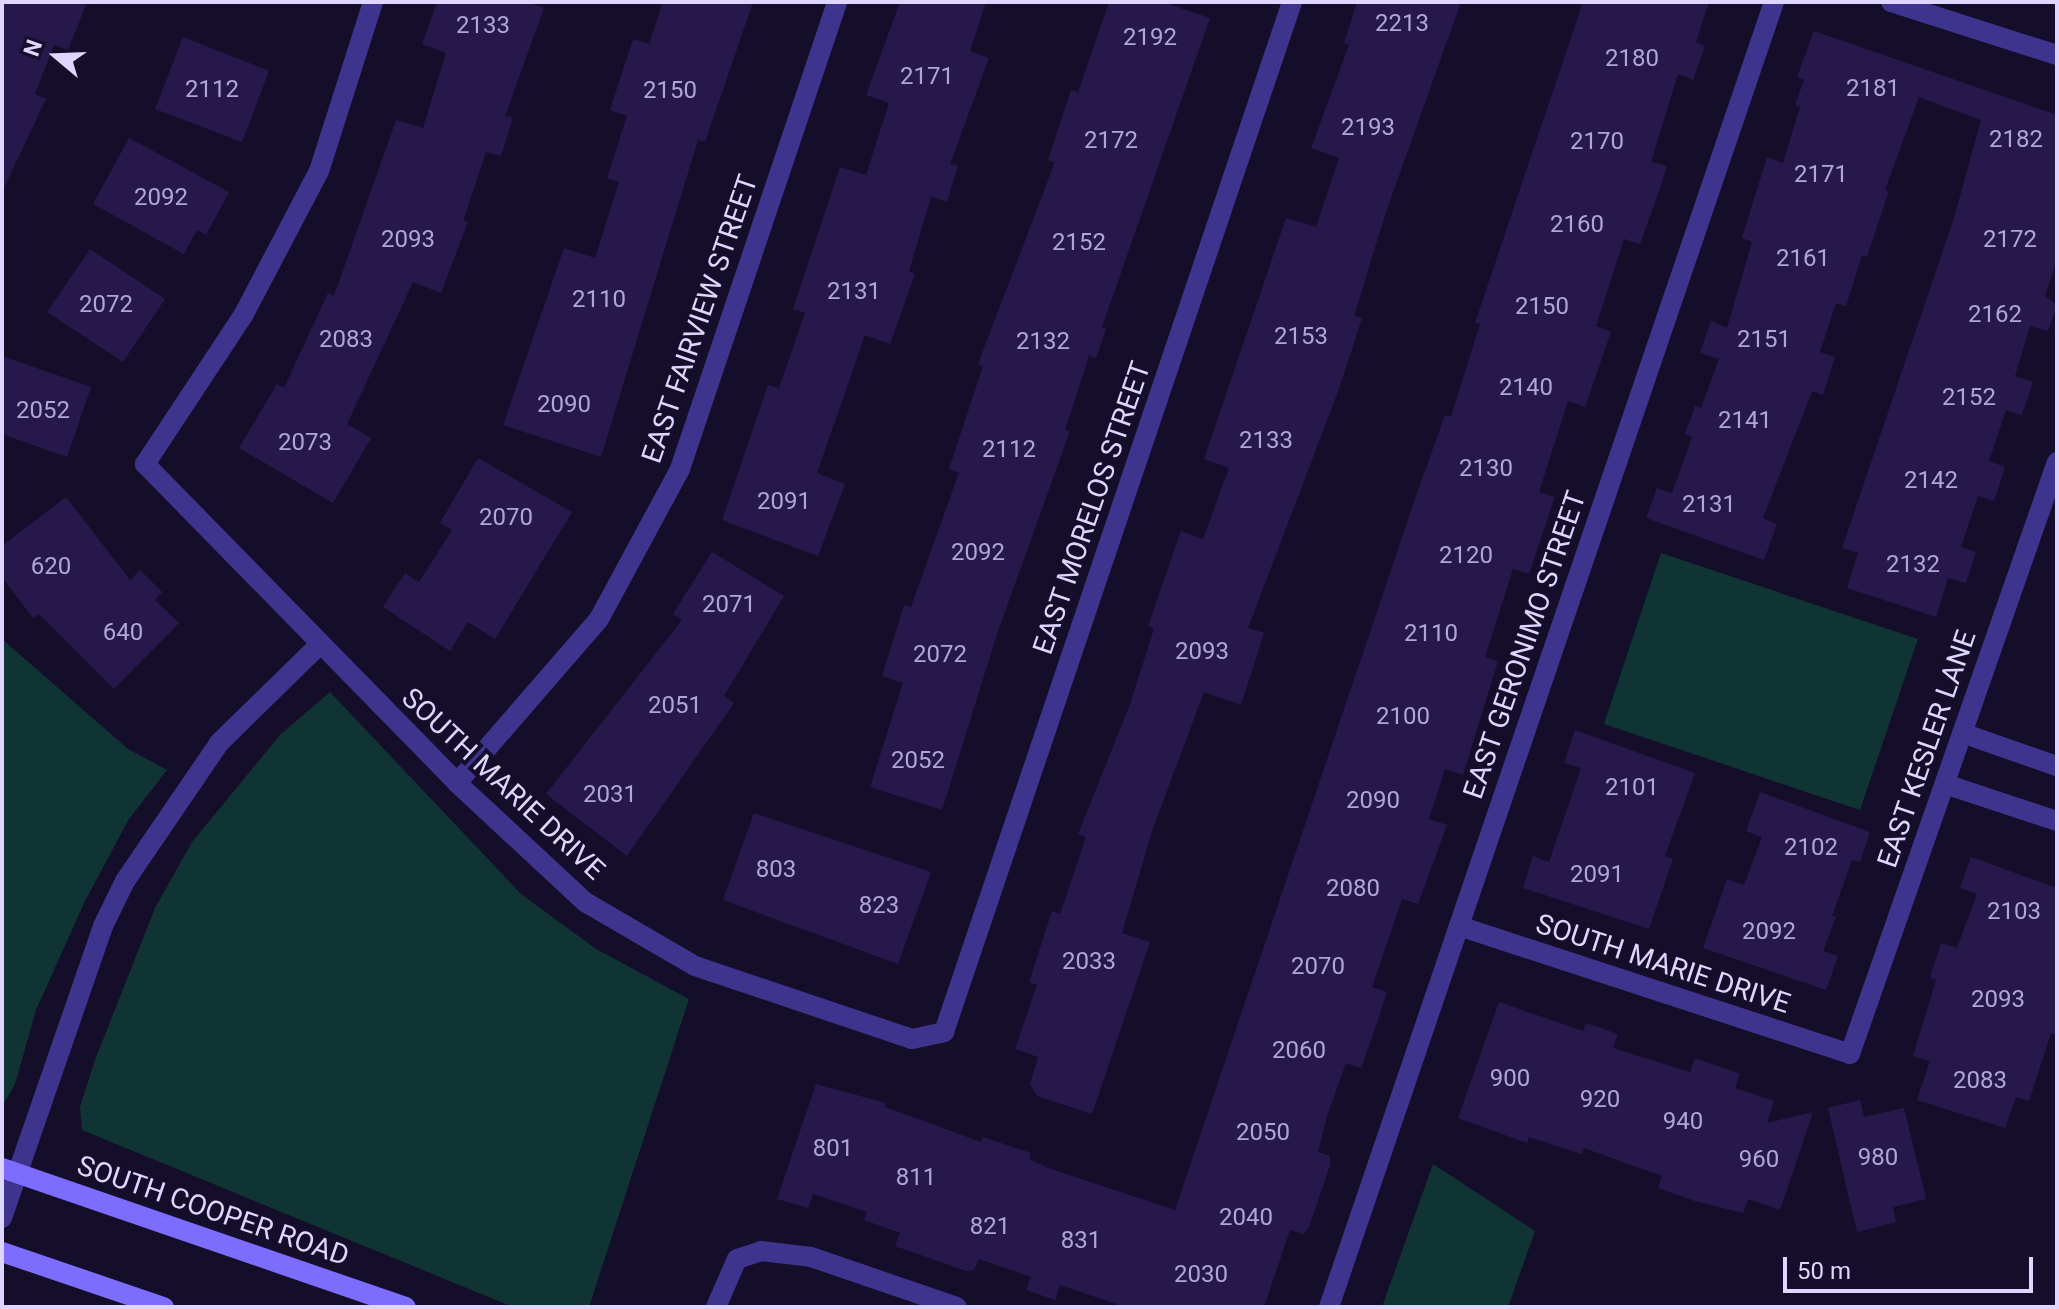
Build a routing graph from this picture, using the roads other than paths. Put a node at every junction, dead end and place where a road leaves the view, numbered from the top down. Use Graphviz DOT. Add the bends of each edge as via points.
graph roads {
  1 [pos="373,2"];
  2 [pos="837,2"];
  3 [pos="1292,2"];
  4 [pos="1774,2"];
  5 [pos="1891,2"];
  6 [pos="2057,55"];
  7 [pos="2057,462"];
  8 [pos="319,645"];
  9 [pos="1962,733"];
  10 [pos="2057,766"];
  11 [pos="457,783"];
  12 [pos="1945,784"];
  13 [pos="2056,816"];
  14 [pos="1459,926"];
  15 [pos="944,1032"];
  16 [pos="1850,1054"];
  17 [pos="10,1171"];
  18 [pos="2,1218"];
  19 [pos="2,1252"];
  20 [pos="717,1302"];
  21 [pos="164,1307"];
  22 [pos="406,1307"];
  23 [pos="957,1307"];
  24 [pos="1329,1307"];
  1 -- 8 [label="street, SOUTH MARIE DRIVE" via="319,171 244,314 145,464"];
  2 -- 11 [label="street, EAST FAIRVIEW STREET" via="680,469 599,619"];
  3 -- 15 [label="street, EAST MORELOS STREET"];
  4 -- 14 [label="street, EAST GERONIMO STREET"];
  5 -- 6 [label="street"];
  7 -- 9 [label="street, EAST KESLER LANE"];
  8 -- 11 [label="street, SOUTH MARIE DRIVE"];
  8 -- 17 [label="street" via="219,743 125,881"];
  9 -- 10 [label="street"];
  9 -- 12 [label="street, EAST KESLER LANE"];
  11 -- 15 [label="street, SOUTH MARIE DRIVE" via="585,902 695,966 912,1039"];
  12 -- 13 [label="street"];
  12 -- 16 [label="street, EAST KESLER LANE"];
  14 -- 16 [label="street, SOUTH MARIE DRIVE"];
  14 -- 24 [label="street, EAST GERONIMO STREET"];
  17 -- 18 [label="street"];
  17 -- 22 [label="main road, SOUTH COOPER ROAD"];
  19 -- 21 [label="main road"];
  20 -- 23 [label="street" via="737,1259 761,1251 811,1257"];
}
